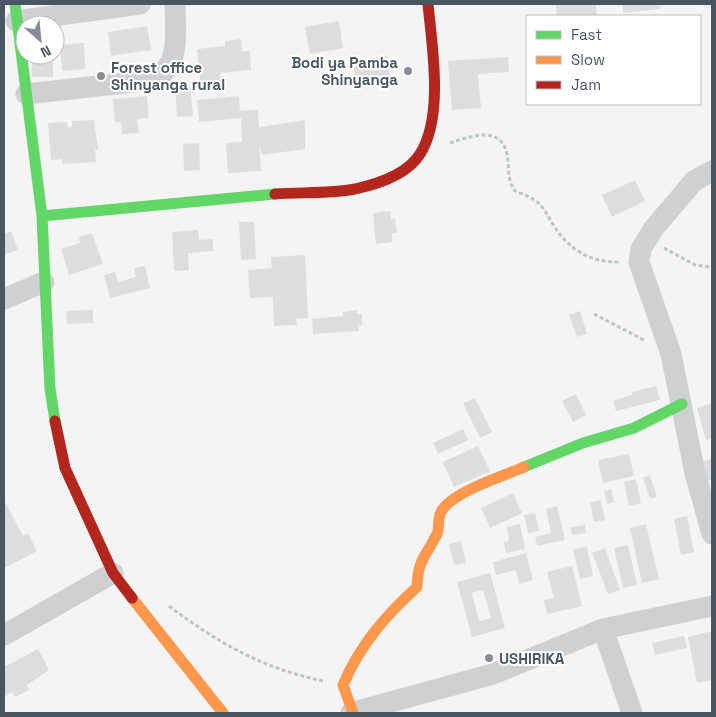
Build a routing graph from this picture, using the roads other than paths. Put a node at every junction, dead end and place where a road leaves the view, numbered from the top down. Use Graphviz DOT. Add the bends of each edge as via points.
graph roads {
  1 [pos="140,4"];
  2 [pos="175,4"];
  3 [pos="428,4"];
  4 [pos="92,7"];
  5 [pos="15,13"];
  6 [pos="26,94"];
  7 [pos="712,171"];
  8 [pos="42,216"];
  9 [pos="44,282"];
  10 [pos="4,299"];
  11 [pos="682,404"];
  12 [pos="712,534"];
  13 [pos="113,573"];
  14 [pos="712,606"];
  15 [pos="603,629"];
  16 [pos="4,635"];
  17 [pos="223,713"];
  18 [pos="352,713"];
  19 [pos="632,713"];
  1 -- 4 [label="street"];
  2 -- 6 [label="street" via="173,58 161,76 152,80"];
  3 -- 8 [label="street" via="433,59 433,113 428,137 411,164 389,179 354,189 230,197"];
  4 -- 5 [label="street"];
  5 -- 6 [label="street"];
  6 -- 8 [label="street"];
  7 -- 11 [label="street" via="694,181 654,228 640,255 671,354"];
  8 -- 9 [label="street"];
  9 -- 10 [label="street"];
  9 -- 13 [label="street" via="50,389 65,468"];
  11 -- 12 [label="street" via="695,473"];
  11 -- 18 [label="street" via="634,428 583,443 448,502 440,513 438,532 418,566 417,587 371,632 352,661 343,686"];
  13 -- 16 [label="street"];
  13 -- 17 [label="street"];
  14 -- 15 [label="street"];
  15 -- 18 [label="street" via="493,674"];
  15 -- 19 [label="street"];
}
